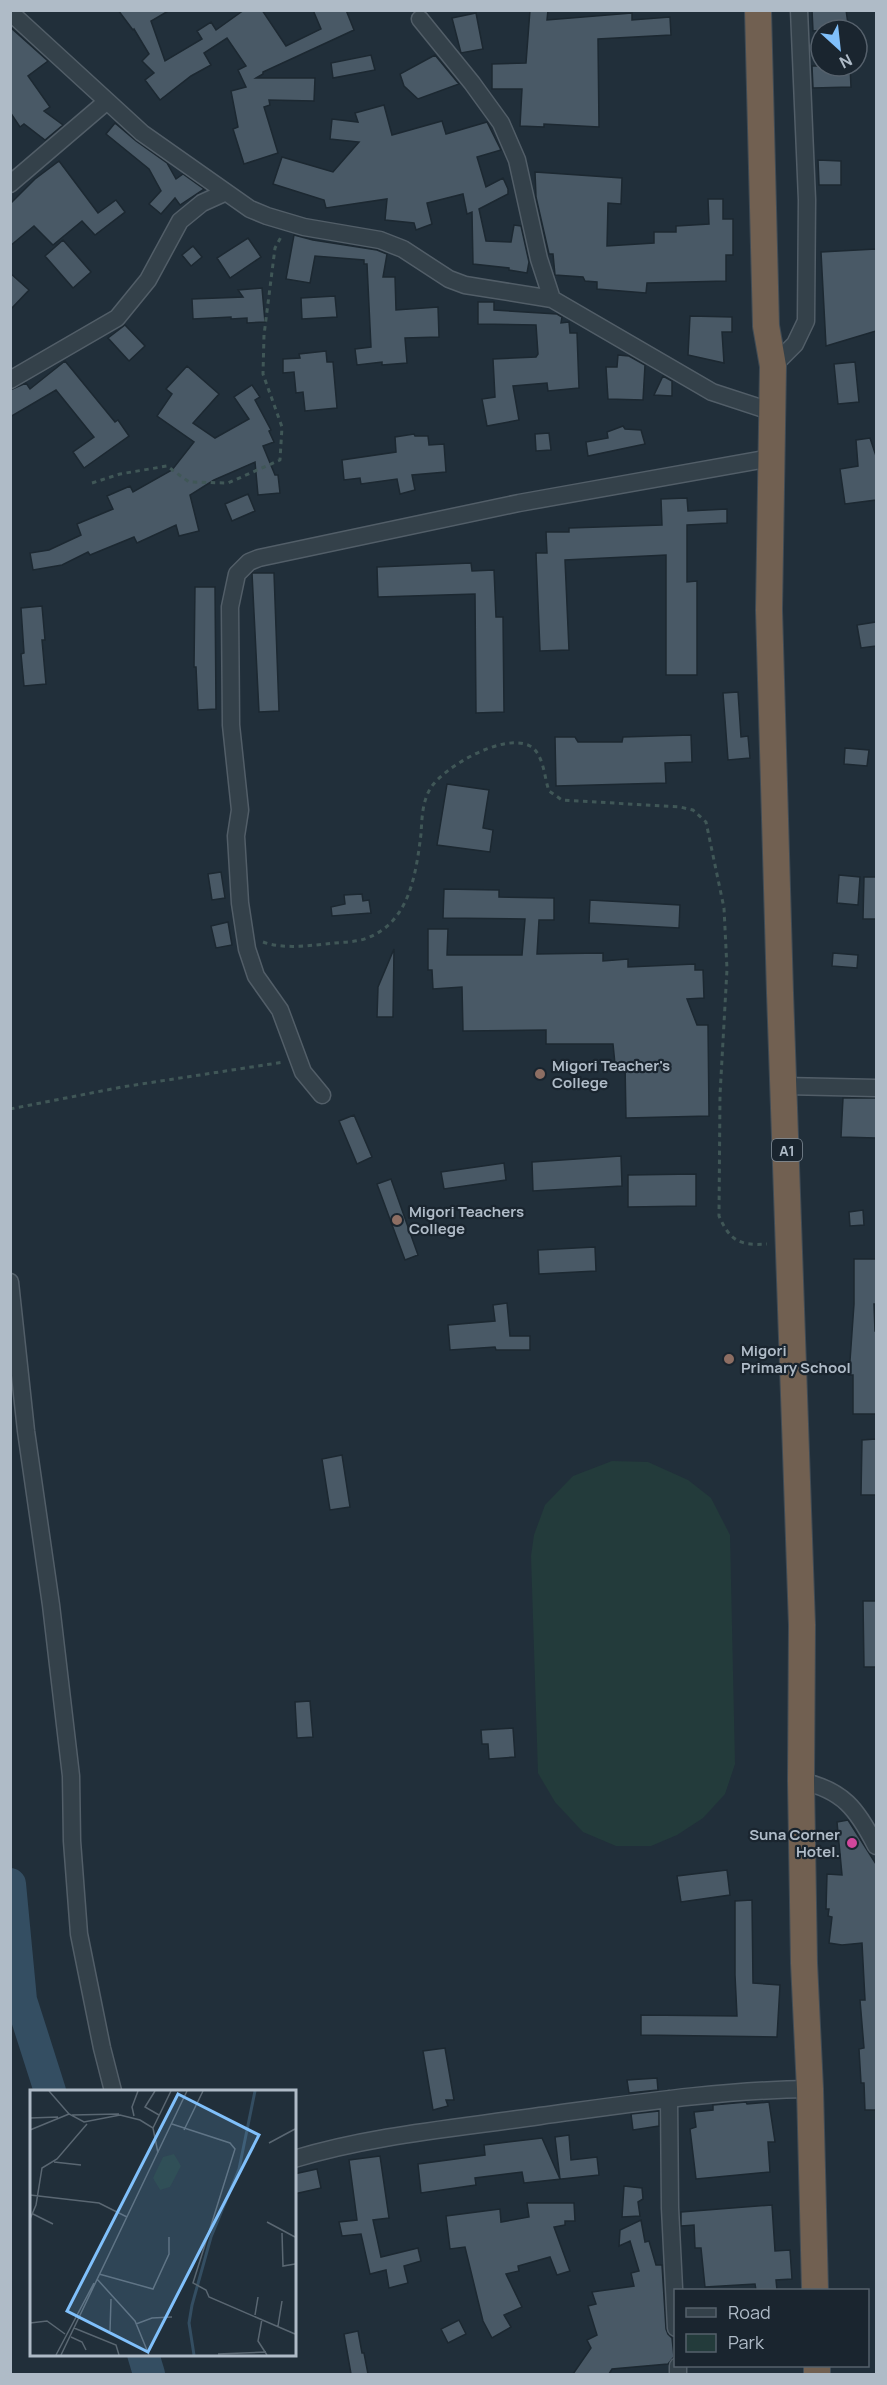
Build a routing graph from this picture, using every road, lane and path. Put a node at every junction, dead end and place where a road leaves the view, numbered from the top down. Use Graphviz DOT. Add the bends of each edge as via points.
graph roads {
  1 [pos="758,10"];
  2 [pos="799,10"];
  3 [pos="10,12"];
  4 [pos="420,19"];
  5 [pos="106,102"];
  6 [pos="10,184"];
  7 [pos="224,193"];
  8 [pos="290,224"];
  9 [pos="552,299"];
  10 [pos="773,366"];
  11 [pos="10,380"];
  12 [pos="771,411"];
  13 [pos="771,458"];
  14 [pos="92,483"];
  15 [pos="244,928"];
  16 [pos="297,1060"];
  17 [pos="785,1086"];
  18 [pos="876,1089"];
  19 [pos="322,1095"];
  20 [pos="10,1109"];
  21 [pos="790,1242"];
  22 [pos="10,1282"];
  23 [pos="801,1781"];
  24 [pos="876,1846"];
  25 [pos="810,2089"];
  26 [pos="113,2090"];
  27 [pos="669,2099"];
  28 [pos="296,2159"];
  29 [pos="815,2289"];
  30 [pos="674,2304"];
  1 -- 10 [label="highway, A1" via="766,326"];
  2 -- 10 [label="street" via="807,200 806,321 795,344"];
  3 -- 5 [label="street"];
  4 -- 9 [label="street" via="501,123 517,160"];
  5 -- 6 [label="street"];
  5 -- 7 [label="street" via="142,134"];
  7 -- 8 [label="street"];
  7 -- 11 [label="street" via="202,203 180,221 148,280 117,318"];
  8 -- 9 [label="street" via="380,240 465,285"];
  8 -- 14 [label="path" via="274,248 264,334 263,374 282,428 280,460 228,483 189,482 167,466"];
  9 -- 12 [label="street" via="712,392"];
  10 -- 12 [label="highway, A1"];
  12 -- 13 [label="highway, A1"];
  13 -- 15 [label="street" via="389,529 271,555 243,566 234,582 230,607 231,725 240,810 236,858"];
  13 -- 17 [label="highway, A1" via="769,610"];
  15 -- 16 [label="street" via="256,976 280,1010"];
  15 -- 21 [label="path" via="264,943 295,945 367,938 386,927 403,908 416,872 423,812 431,788 458,764 496,745 529,746 538,753 549,791 562,800 693,810 706,822 724,908 728,969 720,1095 719,1216 725,1230 742,1243"];
  16 -- 19 [label="street"];
  16 -- 20 [label="path"];
  17 -- 18 [label="street"];
  17 -- 21 [label="highway, A1"];
  21 -- 23 [label="highway, A1" via="802,1625"];
  22 -- 26 [label="street" via="71,1776 79,1935"];
  23 -- 24 [label="street" via="820,1785 845,1801 862,1819"];
  23 -- 25 [label="highway, A1"];
  25 -- 27 [label="street"];
  25 -- 29 [label="highway, A1"];
  27 -- 28 [label="street" via="478,2124"];
  27 -- 30 [label="street"];
}
